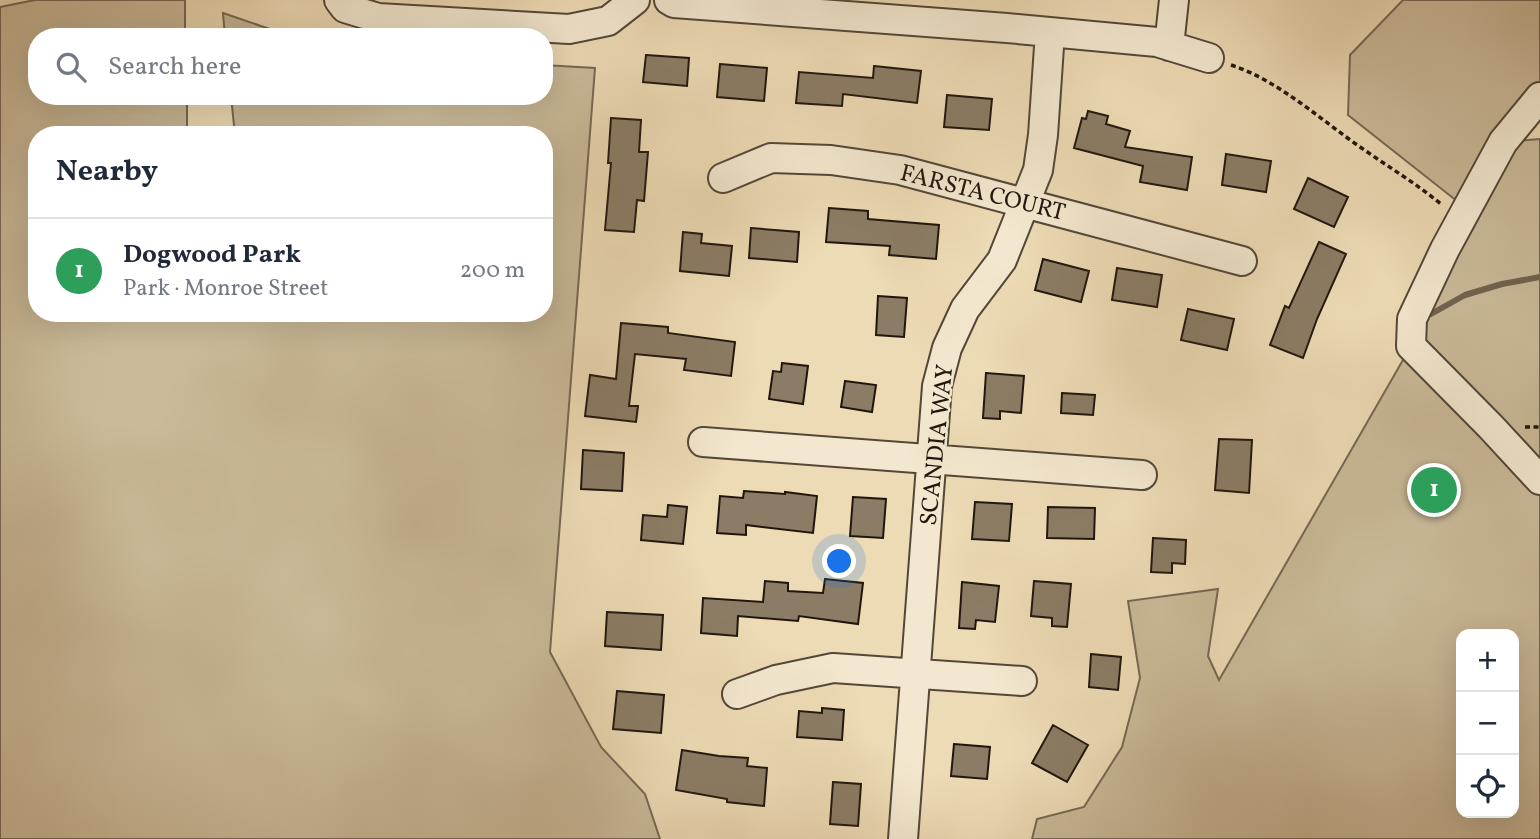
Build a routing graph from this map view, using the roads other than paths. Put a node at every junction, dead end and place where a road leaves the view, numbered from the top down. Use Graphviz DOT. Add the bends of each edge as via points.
graph roads {
  1 [pos="340,0"];
  2 [pos="635,0"];
  3 [pos="669,0"];
  4 [pos="1174,0"];
  5 [pos="761,5"];
  6 [pos="953,12"];
  7 [pos="552,28"];
  8 [pos="553,28"];
  9 [pos="1050,32"];
  10 [pos="1169,46"];
  11 [pos="1209,58"];
  12 [pos="1540,97"];
  13 [pos="723,178"];
  14 [pos="1026,202"];
  15 [pos="1242,261"];
  16 [pos="703,442"];
  17 [pos="931,459"];
  18 [pos="1142,475"];
  19 [pos="1540,480"];
  20 [pos="915,673"];
  21 [pos="1022,681"];
  22 [pos="737,694"];
  23 [pos="903,839"];
  1 -- 7 [label="street" via="345,8 378,18"];
  2 -- 8 [label="street" via="608,21"];
  3 -- 5 [label="street"];
  4 -- 10 [label="street"];
  5 -- 6 [label="street"];
  6 -- 9 [label="street"];
  9 -- 10 [label="street"];
  9 -- 14 [label="street, SCANDIA WAY" via="1044,135"];
  10 -- 11 [label="street"];
  12 -- 19 [label="street" via="1503,142 1461,221 1412,319 1411,346"];
  13 -- 14 [label="street, FARSTA COURT" via="771,158 831,160 900,170"];
  14 -- 15 [label="street, FARSTA COURT"];
  14 -- 17 [label="street, SCANDIA WAY" via="1002,260 965,309 947,348 937,387"];
  16 -- 17 [label="street"];
  17 -- 18 [label="street"];
  17 -- 20 [label="street, SCANDIA WAY"];
  20 -- 21 [label="street"];
  20 -- 22 [label="street" via="833,668"];
  20 -- 23 [label="street, SCANDIA WAY"];
}
